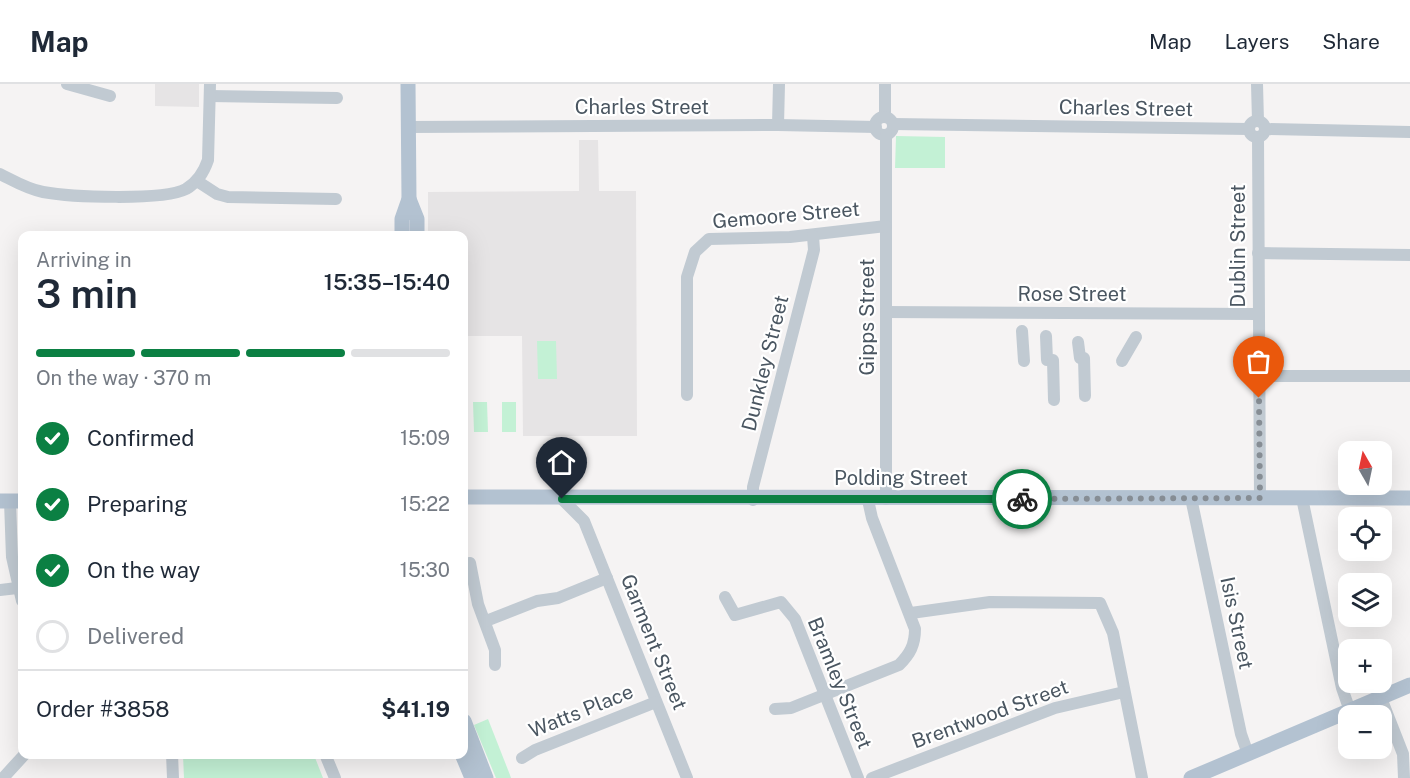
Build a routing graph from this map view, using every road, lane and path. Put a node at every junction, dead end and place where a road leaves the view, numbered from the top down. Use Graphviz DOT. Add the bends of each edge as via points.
graph roads {
  1 [pos="67,84"];
  2 [pos="408,84"];
  3 [pos="779,84"];
  4 [pos="885,84"];
  5 [pos="1257,84"];
  6 [pos="210,90"];
  7 [pos="110,96"];
  8 [pos="337,98"];
  9 [pos="778,125"];
  10 [pos="885,126"];
  11 [pos="409,127"];
  12 [pos="1258,129"];
  13 [pos="1410,132"];
  14 [pos="0,174"];
  15 [pos="197,181"];
  16 [pos="336,199"];
  17 [pos="409,200"];
  18 [pos="886,226"];
  19 [pos="402,231"];
  20 [pos="417,231"];
  21 [pos="813,236"];
  22 [pos="1258,253"];
  23 [pos="1410,255"];
  24 [pos="886,312"];
  25 [pos="1258,314"];
  26 [pos="1022,331"];
  27 [pos="1046,336"];
  28 [pos="1136,337"];
  29 [pos="1077,342"];
  30 [pos="1024,361"];
  31 [pos="1122,361"];
  32 [pos="1259,376"];
  33 [pos="1410,376"];
  34 [pos="687,395"];
  35 [pos="1085,396"];
  36 [pos="1054,400"];
  37 [pos="468,497"];
  38 [pos="1191,498"];
  39 [pos="1260,498"];
  40 [pos="1302,498"];
  41 [pos="1410,498"];
  42 [pos="562,499"];
  43 [pos="596,499"];
  44 [pos="886,499"];
  45 [pos="753,500"];
  46 [pos="868,500"];
  47 [pos="11,501"];
  48 [pos="584,521"];
  49 [pos="470,563"];
  50 [pos="608,578"];
  51 [pos="17,588"];
  52 [pos="0,591"];
  53 [pos="725,597"];
  54 [pos="911,613"];
  55 [pos="486,621"];
  56 [pos="495,665"];
  57 [pos="1410,685"];
  58 [pos="1124,692"];
  59 [pos="825,695"];
  60 [pos="1382,698"];
  61 [pos="656,702"];
  62 [pos="1348,705"];
  63 [pos="1365,705"];
  64 [pos="775,709"];
  65 [pos="1338,716"];
  66 [pos="468,731"];
  67 [pos="1248,754"];
  68 [pos="522,758"];
  69 [pos="21,759"];
  70 [pos="172,759"];
  71 [pos="327,759"];
  72 [pos="464,759"];
  73 [pos="1406,773"];
  74 [pos="5,777"];
  75 [pos="173,778"];
  76 [pos="334,778"];
  77 [pos="472,778"];
  78 [pos="486,778"];
  79 [pos="687,778"];
  80 [pos="858,778"];
  81 [pos="872,778"];
  82 [pos="1142,778"];
  83 [pos="1191,778"];
  1 -- 7 [label="street"];
  2 -- 11 [label="main road"];
  3 -- 9 [label="street"];
  4 -- 10 [label="street, Gipps Street"];
  5 -- 12 [label="street, Dublin Street"];
  6 -- 8 [label="street"];
  6 -- 15 [label="street" via="208,160"];
  9 -- 10 [label="street, Charles Street"];
  9 -- 11 [label="street, Charles Street"];
  10 -- 12 [label="street, Charles Street"];
  10 -- 18 [label="street, Gipps Street"];
  11 -- 17 [label="main road"];
  12 -- 13 [label="street, Charles Street"];
  12 -- 22 [label="street, Dublin Street"];
  14 -- 15 [label="street" via="42,192 66,194 159,196 174,194"];
  15 -- 16 [label="street" via="228,197"];
  17 -- 19 [label="main road"];
  17 -- 20 [label="main road"];
  18 -- 21 [label="street, Gemoore Street"];
  18 -- 24 [label="street, Gipps Street"];
  21 -- 34 [label="street, Gemoore Street" via="718,237 695,252 687,277"];
  21 -- 45 [label="street, Dunkley Street" via="814,250"];
  22 -- 23 [label="street"];
  22 -- 25 [label="street, Dublin Street"];
  24 -- 25 [label="street, Rose Street"];
  24 -- 44 [label="street, Gipps Street"];
  25 -- 32 [label="street, Dublin Street"];
  26 -- 30 [label="street"];
  27 -- 36 [label="street"];
  28 -- 31 [label="street"];
  29 -- 35 [label="street"];
  32 -- 33 [label="street"];
  32 -- 39 [label="street, Dublin Street"];
  37 -- 42 [label="main road, Polding Street"];
  38 -- 39 [label="main road, Polding Street"];
  38 -- 44 [label="main road, Polding Street"];
  38 -- 67 [label="street, Isis Street"];
  39 -- 40 [label="main road, Polding Street"];
  40 -- 41 [label="main road, Polding Street"];
  40 -- 62 [label="street"];
  42 -- 43 [label="main road, Polding Street"];
  42 -- 48 [label="street, Garment Street"];
  43 -- 45 [label="main road, Polding Street"];
  43 -- 48 [label="street" via="587,506"];
  44 -- 46 [label="main road, Polding Street"];
  45 -- 46 [label="main road, Polding Street"];
  46 -- 54 [label="street"];
  47 -- 51 [label="street"];
  48 -- 50 [label="street, Garment Street"];
  49 -- 55 [label="street" via="478,604"];
  50 -- 55 [label="street"];
  50 -- 61 [label="street, Garment Street"];
  51 -- 52 [label="street"];
  53 -- 59 [label="street, Bramley Street" via="735,615 781,602 795,619"];
  54 -- 58 [label="street" via="990,602 1100,603 1113,633"];
  54 -- 59 [label="street" via="915,640 899,665"];
  55 -- 56 [label="street"];
  57 -- 60 [label="main road"];
  58 -- 81 [label="street, Brentwood Street" via="1056,708"];
  58 -- 82 [label="street"];
  59 -- 64 [label="street" via="791,708"];
  59 -- 80 [label="street, Bramley Street"];
  60 -- 63 [label="main road"];
  60 -- 73 [label="street"];
  61 -- 68 [label="street, Watts Place"];
  61 -- 79 [label="street, Garment Street"];
  65 -- 67 [label="main road"];
  66 -- 78 [label="main road"];
  67 -- 83 [label="main road"];
  69 -- 74 [label="street"];
  70 -- 75 [label="street"];
  71 -- 76 [label="street"];
  72 -- 77 [label="main road"];
}
